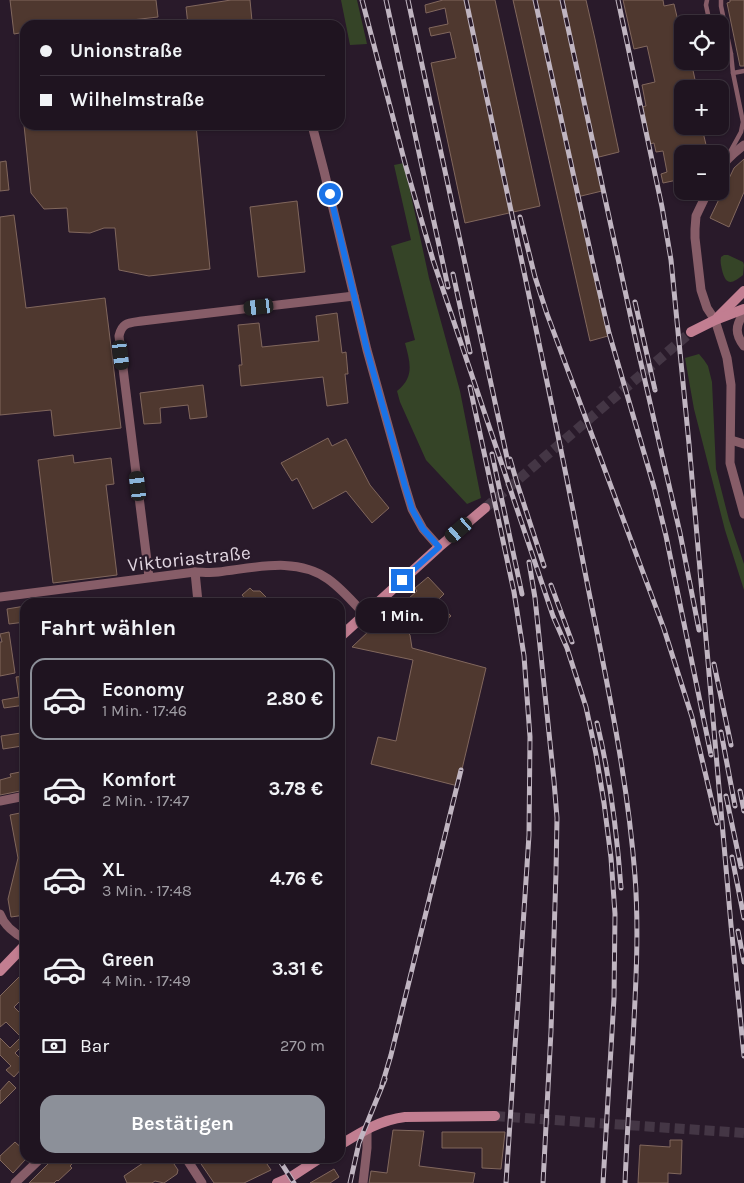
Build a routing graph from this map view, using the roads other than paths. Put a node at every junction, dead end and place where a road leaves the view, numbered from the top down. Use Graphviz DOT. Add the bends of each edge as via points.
graph roads {
  1 [pos="707,0"];
  2 [pos="721,0"];
  3 [pos="708,15"];
  4 [pos="731,54"];
  5 [pos="744,71"];
  6 [pos="732,74"];
  7 [pos="313,130"];
  8 [pos="744,146"];
  9 [pos="729,154"];
  10 [pos="729,158"];
  11 [pos="704,200"];
  12 [pos="744,291"];
  13 [pos="354,296"];
  14 [pos="744,309"];
  15 [pos="744,313"];
  16 [pos="715,320"];
  17 [pos="690,332"];
  18 [pos="744,346"];
  19 [pos="731,440"];
  20 [pos="744,444"];
  21 [pos="485,508"];
  22 [pos="744,514"];
  23 [pos="439,547"];
  24 [pos="195,572"];
  25 [pos="150,578"];
  26 [pos="0,597"];
  27 [pos="198,598"];
  28 [pos="364,614"];
  29 [pos="345,632"];
  30 [pos="20,797"];
  31 [pos="0,801"];
  32 [pos="0,914"];
  33 [pos="20,937"];
  34 [pos="20,950"];
  35 [pos="0,971"];
  36 [pos="495,1116"];
  37 [pos="367,1129"];
  38 [pos="345,1142"];
  39 [pos="36,1163"];
  40 [pos="189,1163"];
  41 [pos="312,1163"];
  42 [pos="15,1183"];
  43 [pos="202,1183"];
  44 [pos="277,1183"];
  45 [pos="363,1183"];
  1 -- 3 [label="lane"];
  2 -- 4 [label="lane"];
  4 -- 6 [label="lane"];
  5 -- 6 [label="lane"];
  6 -- 9 [label="lane" via="743,122"];
  7 -- 13 [label="street"];
  8 -- 10 [label="street"];
  11 -- 16 [label="street" via="696,216 695,229 702,290 707,308"];
  12 -- 16 [label="main road"];
  13 -- 23 [label="street" via="412,509 423,529"];
  13 -- 25 [label="street" via="142,321 121,328 119,336"];
  14 -- 16 [label="main road"];
  15 -- 18 [label="street" via="737,330"];
  16 -- 17 [label="main road"];
  16 -- 19 [label="street" via="727,358 731,385"];
  19 -- 20 [label="street"];
  19 -- 22 [label="street" via="730,463"];
  21 -- 23 [label="main road"];
  23 -- 28 [label="main road"];
  24 -- 25 [label="street, Viktoriastraße"];
  24 -- 27 [label="street"];
  24 -- 28 [label="street, Viktoriastraße" via="292,565 327,578"];
  25 -- 26 [label="street, Viktoriastraße"];
  28 -- 29 [label="main road"];
  30 -- 31 [label="street"];
  32 -- 33 [label="street"];
  34 -- 35 [label="main road"];
  36 -- 37 [label="main road" via="405,1117 387,1120"];
  37 -- 38 [label="main road"];
  37 -- 45 [label="street"];
  39 -- 42 [label="street"];
  40 -- 43 [label="street"];
  41 -- 44 [label="main road"];
}
